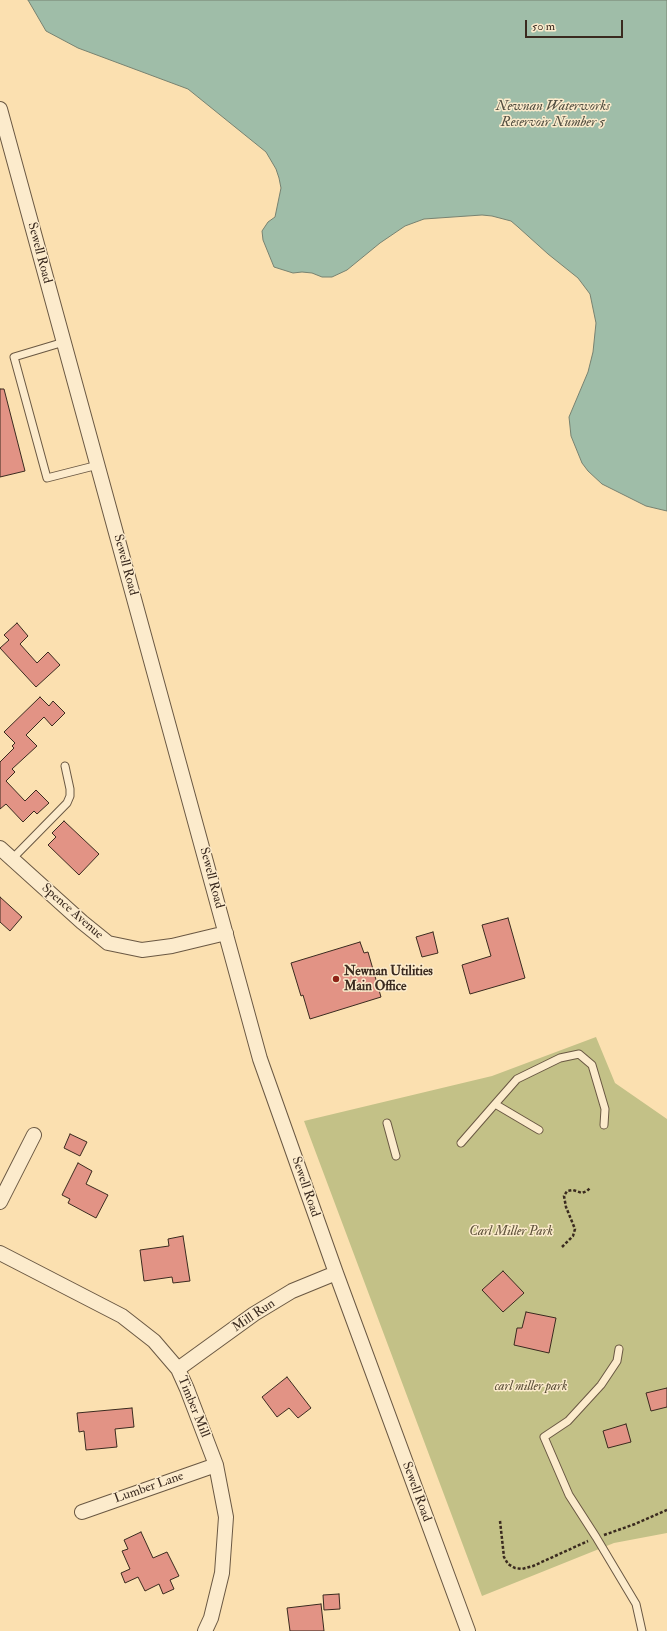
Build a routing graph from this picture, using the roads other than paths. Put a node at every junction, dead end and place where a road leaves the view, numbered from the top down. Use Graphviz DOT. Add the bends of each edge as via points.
graph roads {
  1 [pos="0,109"];
  2 [pos="2,124"];
  3 [pos="64,342"];
  4 [pos="98,465"];
  5 [pos="65,766"];
  6 [pos="0,848"];
  7 [pos="12,859"];
  8 [pos="226,933"];
  9 [pos="495,1104"];
  10 [pos="386,1123"];
  11 [pos="604,1125"];
  12 [pos="539,1130"];
  13 [pos="34,1135"];
  14 [pos="461,1143"];
  15 [pos="396,1156"];
  16 [pos="0,1202"];
  17 [pos="0,1253"];
  18 [pos="336,1273"];
  19 [pos="619,1349"];
  20 [pos="178,1369"];
  21 [pos="216,1465"];
  22 [pos="82,1512"];
  23 [pos="205,1631"];
  24 [pos="468,1631"];
  25 [pos="642,1631"];
  1 -- 2 [label="street, Sewell Road"];
  2 -- 3 [label="street, Sewell Road"];
  3 -- 4 [label="street, Sewell Road"];
  3 -- 4 [label="lane" via="14,357 47,478"];
  4 -- 8 [label="street, Sewell Road"];
  5 -- 7 [label="lane" via="70,788 67,802"];
  6 -- 7 [label="street, Spence Avenue"];
  7 -- 8 [label="street, Spence Avenue" via="108,943 142,950 172,946"];
  8 -- 18 [label="street, Sewell Road" via="260,1059"];
  9 -- 11 [label="lane" via="517,1079 560,1058 579,1054 592,1064 605,1109"];
  9 -- 12 [label="lane"];
  9 -- 14 [label="lane"];
  10 -- 15 [label="lane"];
  13 -- 16 [label="street"];
  17 -- 20 [label="street, Timber Mill" via="122,1316 154,1341"];
  18 -- 20 [label="street, Mill Run" via="292,1291 254,1314"];
  18 -- 24 [label="street, Sewell Road"];
  19 -- 25 [label="lane" via="617,1361 601,1385 568,1421 544,1438 569,1495 636,1604"];
  20 -- 21 [label="street, Timber Mill"];
  21 -- 22 [label="street, Lumber Lane"];
  21 -- 23 [label="street, Timber Mill" via="226,1517 222,1573 211,1618"];
}
